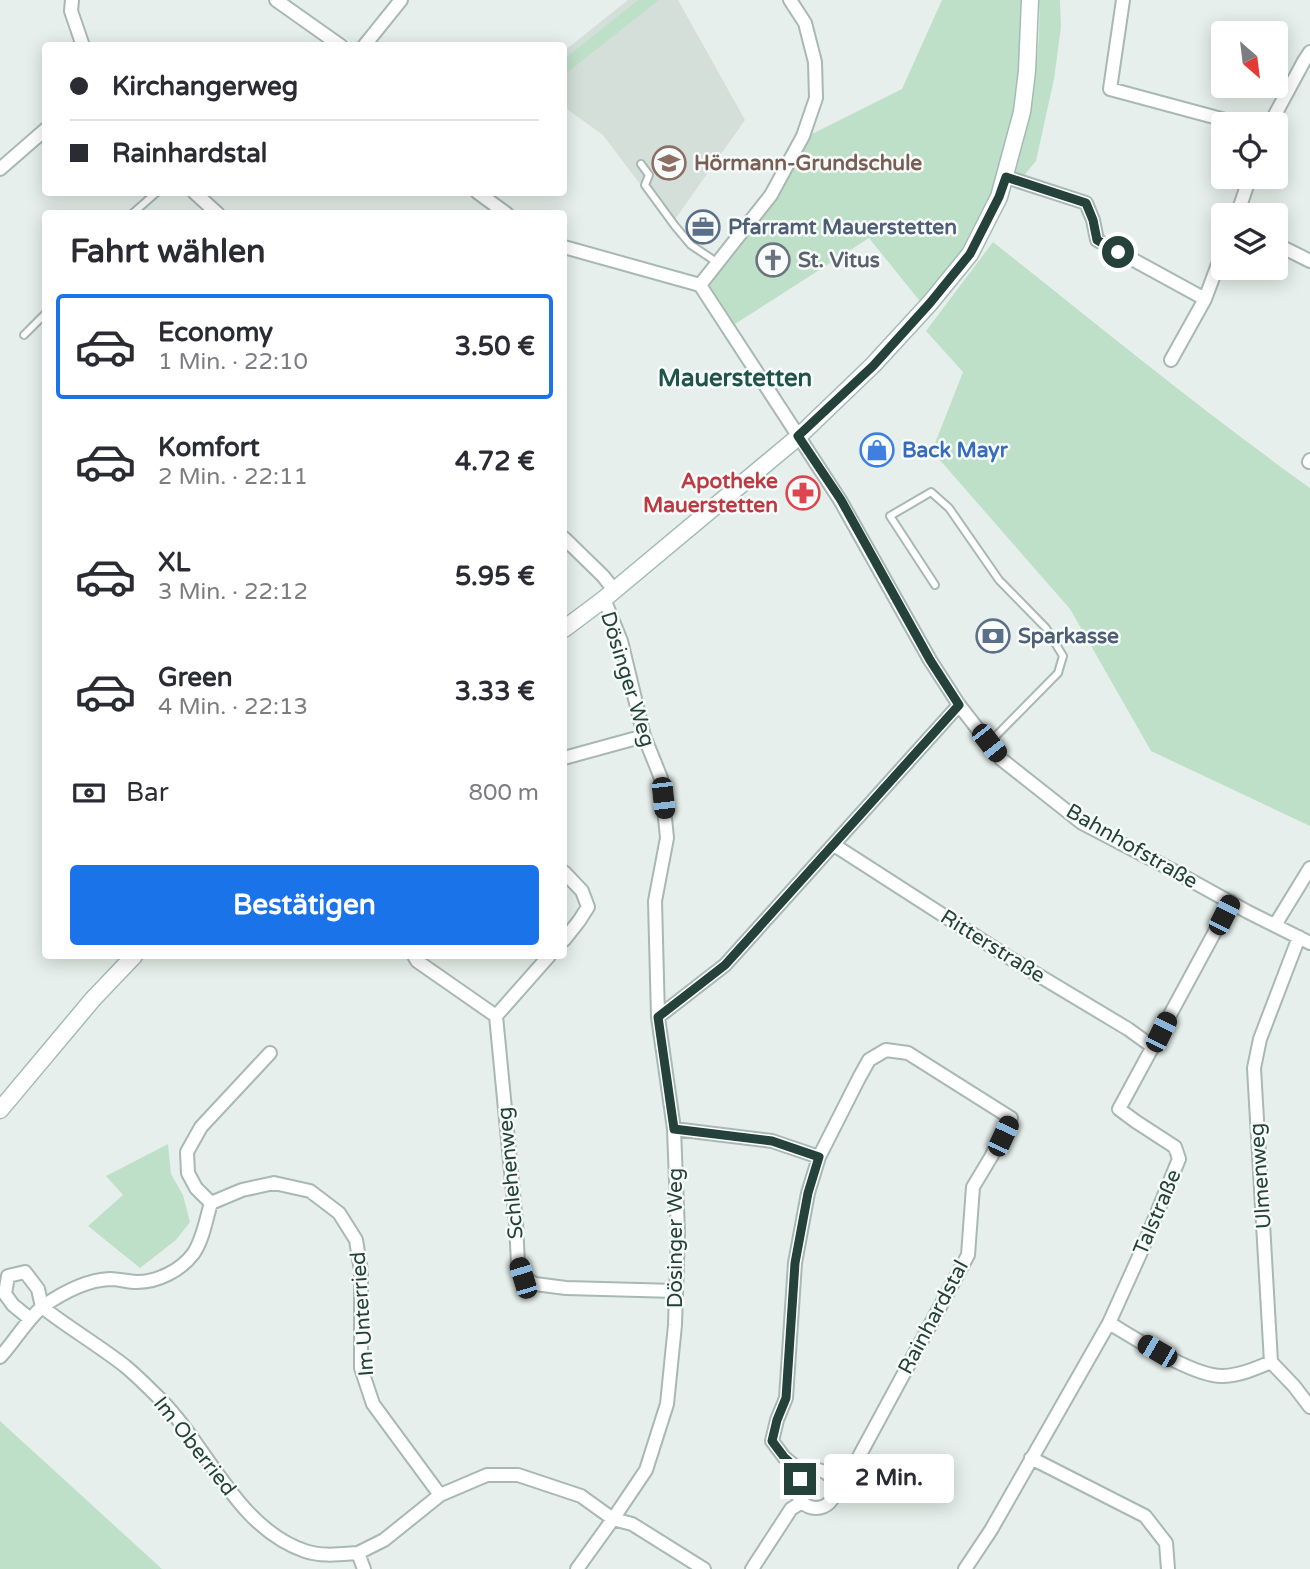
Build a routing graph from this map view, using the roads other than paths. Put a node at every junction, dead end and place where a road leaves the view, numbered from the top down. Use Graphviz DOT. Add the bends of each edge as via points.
graph roads {
  1 [pos="72,0"];
  2 [pos="276,0"];
  3 [pos="401,0"];
  4 [pos="790,0"];
  5 [pos="1030,0"];
  6 [pos="1123,0"];
  7 [pos="82,42"];
  8 [pos="335,42"];
  9 [pos="366,42"];
  10 [pos="1310,52"];
  11 [pos="1276,112"];
  12 [pos="1211,116"];
  13 [pos="42,132"];
  14 [pos="641,164"];
  15 [pos="0,169"];
  16 [pos="1006,177"];
  17 [pos="152,196"];
  18 [pos="198,196"];
  19 [pos="482,196"];
  20 [pos="137,210"];
  21 [pos="214,210"];
  22 [pos="502,210"];
  23 [pos="567,248"];
  24 [pos="1288,250"];
  25 [pos="1310,261"];
  26 [pos="718,263"];
  27 [pos="1212,280"];
  28 [pos="700,285"];
  29 [pos="1205,299"];
  30 [pos="42,317"];
  31 [pos="24,335"];
  32 [pos="1171,360"];
  33 [pos="798,436"];
  34 [pos="567,541"];
  35 [pos="935,585"];
  36 [pos="609,594"];
  37 [pos="567,627"];
  38 [pos="959,705"];
  39 [pos="644,736"];
  40 [pos="989,743"];
  41 [pos="567,757"];
  42 [pos="834,845"];
  43 [pos="1310,868"];
  44 [pos="567,875"];
  45 [pos="1231,902"];
  46 [pos="1275,925"];
  47 [pos="567,936"];
  48 [pos="1305,940"];
  49 [pos="131,959"];
  50 [pos="416,959"];
  51 [pos="546,959"];
  52 [pos="496,1016"];
  53 [pos="658,1017"];
  54 [pos="1153,1047"];
  55 [pos="270,1054"];
  56 [pos="0,1110"];
  57 [pos="674,1129"];
  58 [pos="819,1157"];
  59 [pos="211,1203"];
  60 [pos="676,1290"];
  61 [pos="42,1307"];
  62 [pos="29,1318"];
  63 [pos="1109,1323"];
  64 [pos="0,1357"];
  65 [pos="1271,1362"];
  66 [pos="1310,1407"];
  67 [pos="1031,1458"];
  68 [pos="804,1475"];
  69 [pos="834,1483"];
  70 [pos="440,1495"];
  71 [pos="802,1502"];
  72 [pos="614,1519"];
  73 [pos="359,1553"];
  74 [pos="364,1569"];
  75 [pos="577,1569"];
  76 [pos="704,1569"];
  77 [pos="752,1569"];
  78 [pos="965,1569"];
  79 [pos="1168,1569"];
  1 -- 7 [label="street"];
  2 -- 8 [label="street"];
  3 -- 9 [label="street"];
  4 -- 26 [label="street" via="804,23 815,62 816,98 803,136 771,195"];
  5 -- 16 [label="main road" via="1022,112"];
  6 -- 12 [label="street" via="1110,89"];
  10 -- 11 [label="street"];
  13 -- 15 [label="street"];
  14 -- 26 [label="lane" via="649,175 645,185 668,216 691,244"];
  16 -- 29 [label="street" via="1086,203 1097,240"];
  16 -- 33 [label="main road" via="970,254 873,366"];
  17 -- 20 [label="lane"];
  18 -- 21 [label="street"];
  19 -- 22 [label="street"];
  23 -- 28 [label="street"];
  24 -- 25 [label="street"];
  26 -- 28 [label="street"];
  27 -- 29 [label="street"];
  28 -- 33 [label="street, Bahnhofstraße"];
  29 -- 32 [label="street"];
  30 -- 31 [label="lane"];
  33 -- 36 [label="main road"];
  33 -- 38 [label="street, Bahnhofstraße" via="841,500"];
  34 -- 36 [label="street" via="603,576"];
  35 -- 40 [label="lane" via="890,516 931,492 949,508 999,580 1046,628 1063,656 1058,673"];
  36 -- 37 [label="main road"];
  36 -- 39 [label="street, Dösinger Weg"];
  38 -- 40 [label="street, Bahnhofstraße"];
  38 -- 42 [label="street"];
  39 -- 41 [label="street"];
  39 -- 53 [label="street, Dösinger Weg" via="661,778 667,838 655,901"];
  40 -- 45 [label="street, Bahnhofstraße" via="1001,759 1082,823"];
  42 -- 53 [label="street" via="725,965"];
  42 -- 54 [label="street, Ritterstraße"];
  43 -- 46 [label="street"];
  44 -- 47 [label="street" via="582,891 588,907"];
  45 -- 46 [label="street, Bahnhofstraße"];
  45 -- 54 [label="street, Talstraße"];
  46 -- 48 [label="street, Bahnhofstraße"];
  48 -- 65 [label="street, Ulmenweg" via="1259,1039 1254,1068"];
  49 -- 56 [label="main road"];
  50 -- 52 [label="street"];
  51 -- 52 [label="street"];
  52 -- 60 [label="street, Schlehenweg" via="518,1264 523,1278 566,1288"];
  53 -- 57 [label="street, Dösinger Weg"];
  54 -- 63 [label="street, Talstraße" via="1119,1109 1175,1147 1180,1159"];
  55 -- 59 [label="street" via="201,1126 187,1152 188,1173"];
  57 -- 58 [label="street" via="772,1141"];
  57 -- 60 [label="street, Dösinger Weg"];
  58 -- 68 [label="street, Rainhardstal" via="795,1263 786,1398 772,1441"];
  58 -- 69 [label="street, Rainhardstal" via="869,1060 886,1050 908,1053 1011,1118 972,1187 968,1255 849,1475"];
  59 -- 61 [label="street" via="198,1244 181,1266 140,1282 110,1279 76,1287"];
  59 -- 70 [label="street, Im Unterried" via="274,1183 310,1191 339,1213 356,1240 361,1270 361,1368 373,1404"];
  60 -- 72 [label="street, Dösinger Weg" via="667,1404 646,1470"];
  61 -- 62 [label="street"];
  61 -- 62 [label="street, Im Oberried" via="38,1289 25,1272 8,1276 5,1294"];
  61 -- 73 [label="street, Im Oberried" via="125,1366 162,1401 244,1509 278,1539 307,1552"];
  62 -- 64 [label="street"];
  63 -- 65 [label="street" via="1204,1374 1247,1372"];
  63 -- 67 [label="street, Talstraße"];
  65 -- 66 [label="street"];
  67 -- 78 [label="street, Talstraße"];
  67 -- 79 [label="street" via="1145,1516 1166,1543"];
  68 -- 69 [label="street" via="821,1471"];
  68 -- 71 [label="street" via="798,1485"];
  69 -- 71 [label="street, Rainhardstal" via="834,1496 826,1506 814,1508"];
  70 -- 72 [label="street, Im Oberried" via="487,1475 518,1475 581,1496"];
  70 -- 73 [label="street, Im Oberried" via="384,1540"];
  71 -- 77 [label="street" via="791,1509"];
  72 -- 75 [label="street, Dösinger Weg"];
  72 -- 76 [label="street, Im Oberried" via="632,1524"];
  73 -- 74 [label="street"];
}
